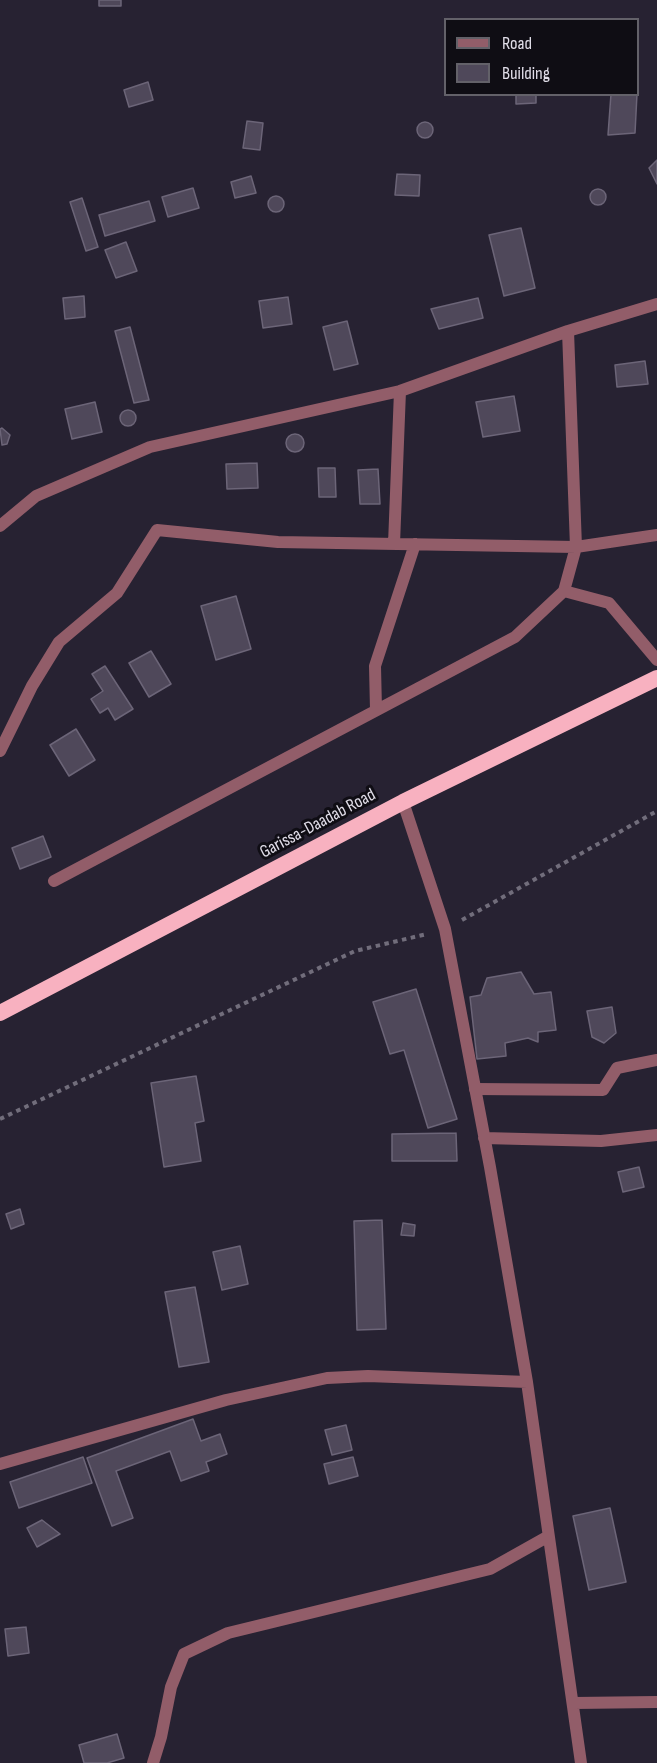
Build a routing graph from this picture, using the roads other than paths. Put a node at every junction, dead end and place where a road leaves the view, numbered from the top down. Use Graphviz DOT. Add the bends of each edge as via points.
graph roads {
  1 [pos="657,304"];
  2 [pos="568,331"];
  3 [pos="400,391"];
  4 [pos="0,526"];
  5 [pos="657,535"];
  6 [pos="393,544"];
  7 [pos="415,544"];
  8 [pos="576,547"];
  9 [pos="564,591"];
  10 [pos="657,660"];
  11 [pos="657,678"];
  12 [pos="376,710"];
  13 [pos="0,751"];
  14 [pos="402,802"];
  15 [pos="54,881"];
  16 [pos="0,1013"];
  17 [pos="657,1060"];
  18 [pos="475,1089"];
  19 [pos="657,1135"];
  20 [pos="484,1138"];
  21 [pos="526,1382"];
  22 [pos="0,1464"];
  23 [pos="548,1537"];
  24 [pos="657,1702"];
  25 [pos="574,1703"];
  26 [pos="153,1763"];
  27 [pos="581,1763"];
  1 -- 2 [label="street"];
  2 -- 3 [label="street"];
  2 -- 8 [label="street"];
  3 -- 4 [label="street" via="150,447 36,496"];
  3 -- 6 [label="street"];
  5 -- 8 [label="street"];
  6 -- 7 [label="street"];
  6 -- 13 [label="street" via="278,542 157,530 117,593 59,642"];
  7 -- 8 [label="street"];
  7 -- 12 [label="street" via="375,666"];
  8 -- 9 [label="street"];
  9 -- 10 [label="street" via="609,603"];
  9 -- 12 [label="street" via="515,636"];
  11 -- 14 [label="highway, Garissa-Daadab Road"];
  12 -- 15 [label="street"];
  14 -- 16 [label="highway, Garissa-Daadab Road"];
  14 -- 18 [label="street" via="445,930"];
  17 -- 18 [label="street" via="617,1068 603,1090"];
  18 -- 20 [label="street"];
  19 -- 20 [label="street" via="601,1141"];
  20 -- 21 [label="street"];
  21 -- 22 [label="street" via="327,1378 225,1400"];
  21 -- 23 [label="street"];
  23 -- 25 [label="street"];
  23 -- 26 [label="street" via="490,1569 228,1633 184,1654 171,1687"];
  24 -- 25 [label="street"];
  25 -- 27 [label="street"];
}
